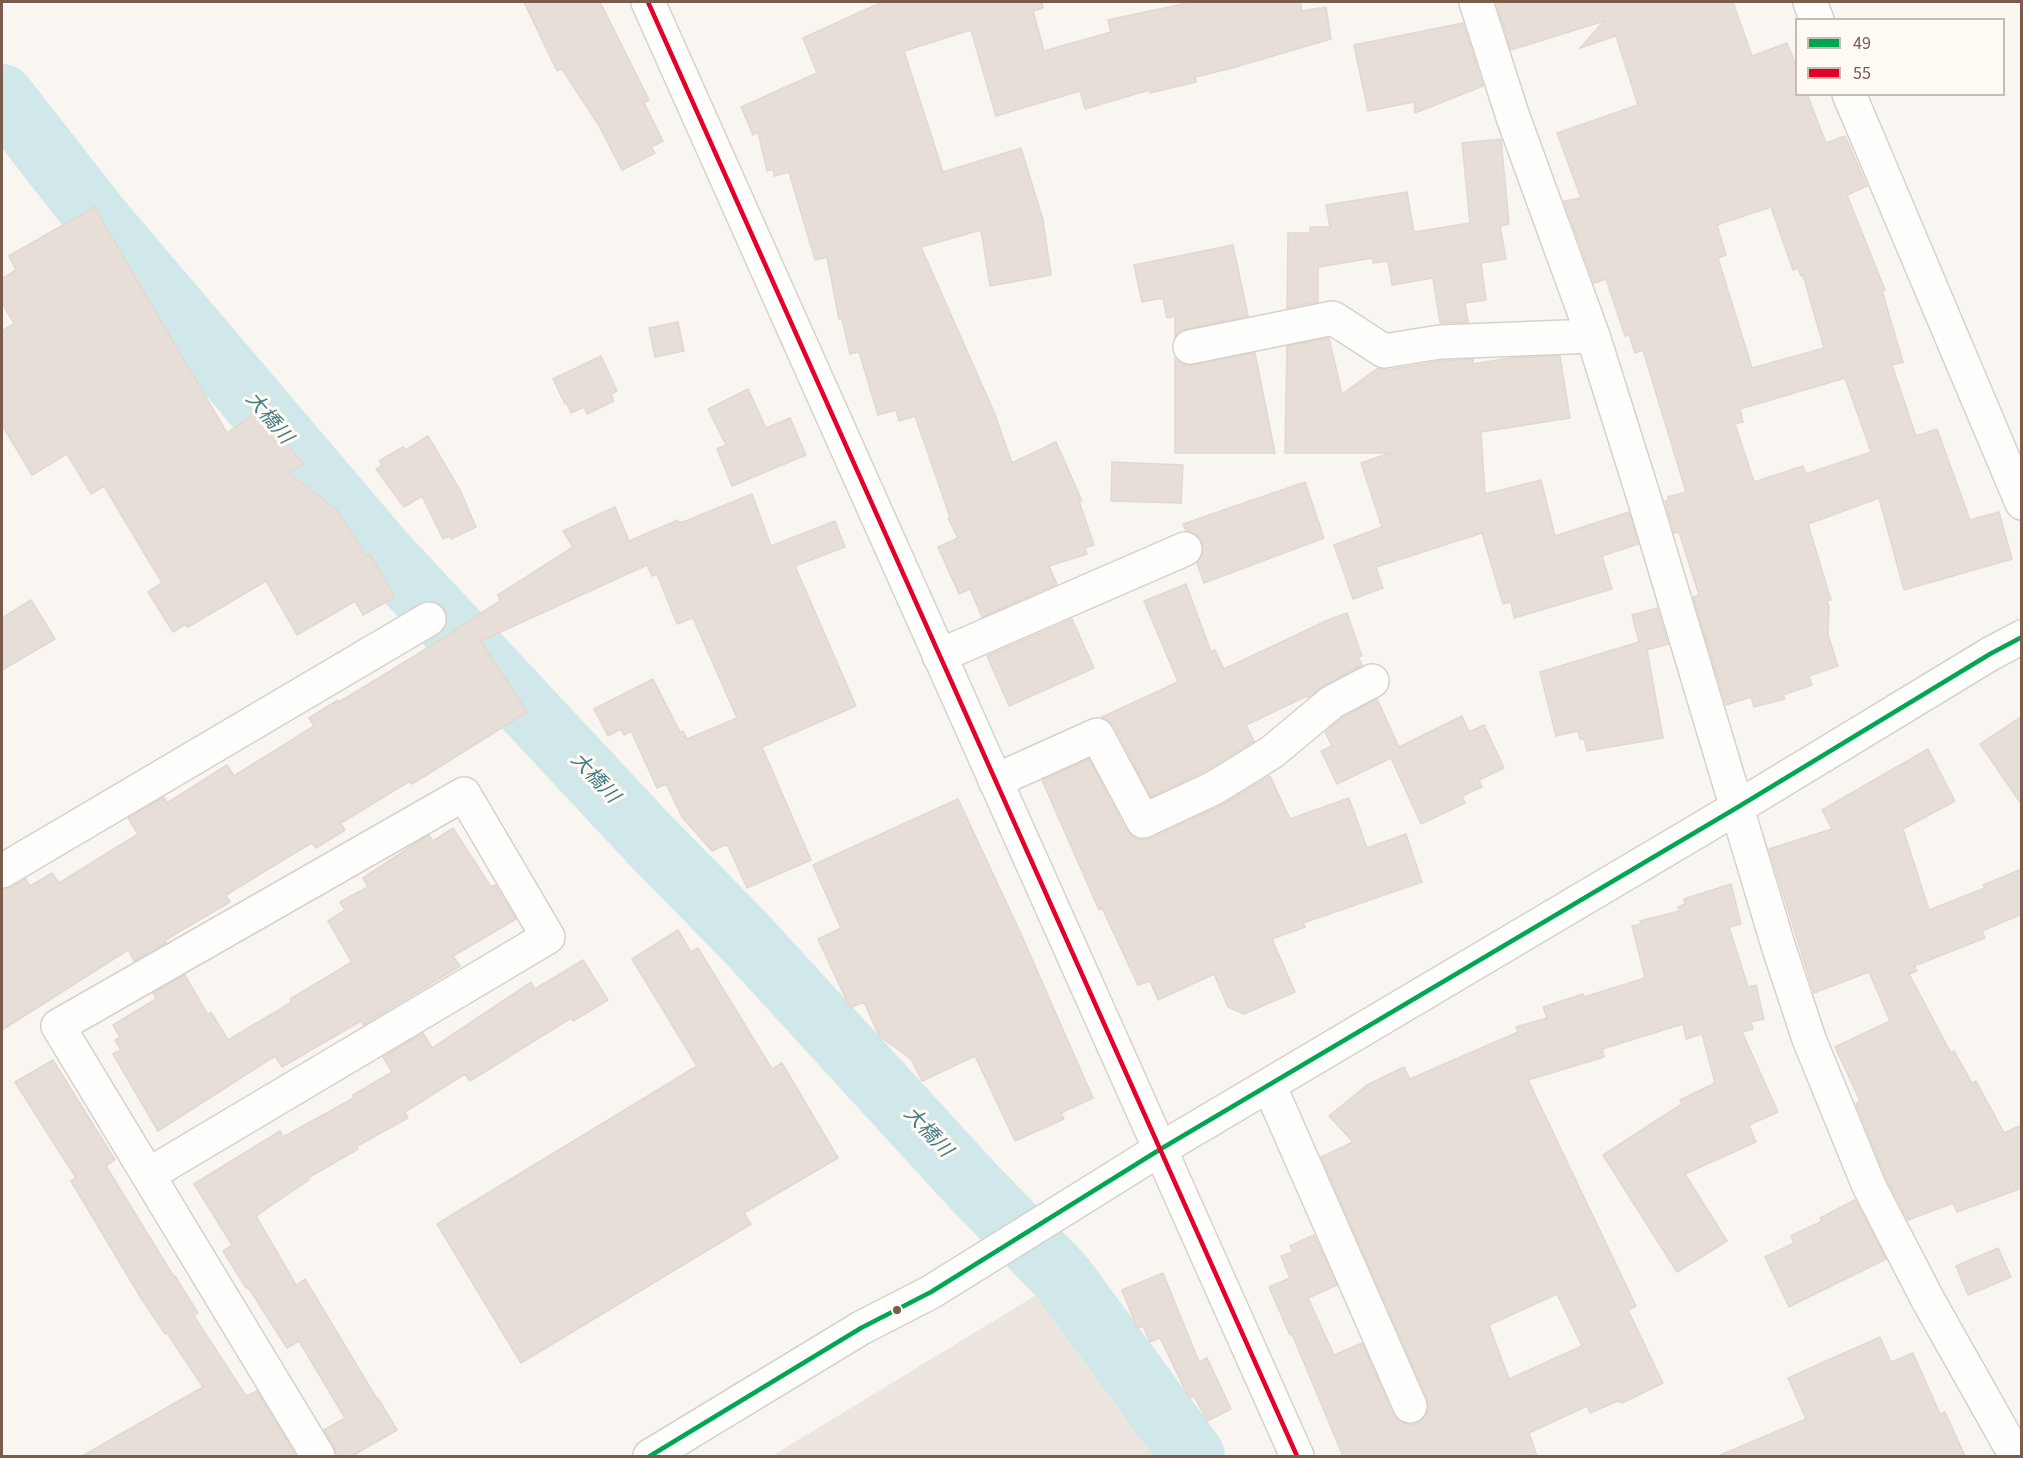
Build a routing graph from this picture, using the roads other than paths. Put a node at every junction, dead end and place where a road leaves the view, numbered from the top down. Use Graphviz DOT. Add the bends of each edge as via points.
graph roads {
  1 [pos="648,2"];
  2 [pos="1476,2"];
  3 [pos="1810,2"];
  4 [pos="1816,18"];
  5 [pos="1850,96"];
  6 [pos="1593,336"];
  7 [pos="1190,347"];
  8 [pos="2022,503"];
  9 [pos="1185,549"];
  10 [pos="429,619"];
  11 [pos="2022,637"];
  12 [pos="939,656"];
  13 [pos="1372,681"];
  14 [pos="995,781"];
  15 [pos="1738,807"];
  16 [pos="2,871"];
  17 [pos="1269,1085"];
  18 [pos="1159,1150"];
  19 [pos="148,1175"];
  20 [pos="1410,1406"];
  21 [pos="318,1456"];
  22 [pos="650,1456"];
  23 [pos="1297,1456"];
  24 [pos="2016,1456"];
  1 -- 12 [label="street"];
  2 -- 6 [label="street"];
  3 -- 4 [label="street"];
  5 -- 8 [label="street"];
  6 -- 7 [label="street" via="1440,342 1384,351 1333,318"];
  6 -- 15 [label="street"];
  9 -- 12 [label="street"];
  10 -- 16 [label="street"];
  11 -- 15 [label="street"];
  12 -- 14 [label="street"];
  13 -- 14 [label="street" via="1332,702 1272,752 1224,782 1143,821 1097,735"];
  14 -- 18 [label="street"];
  15 -- 17 [label="street"];
  15 -- 24 [label="street" via="1809,1039 1869,1186"];
  17 -- 18 [label="street"];
  17 -- 20 [label="street"];
  18 -- 22 [label="street" via="931,1292 861,1328"];
  18 -- 23 [label="street"];
  19 -- 19 [label="street" via="58,1026 464,794 548,937"];
  19 -- 21 [label="street"];
}
